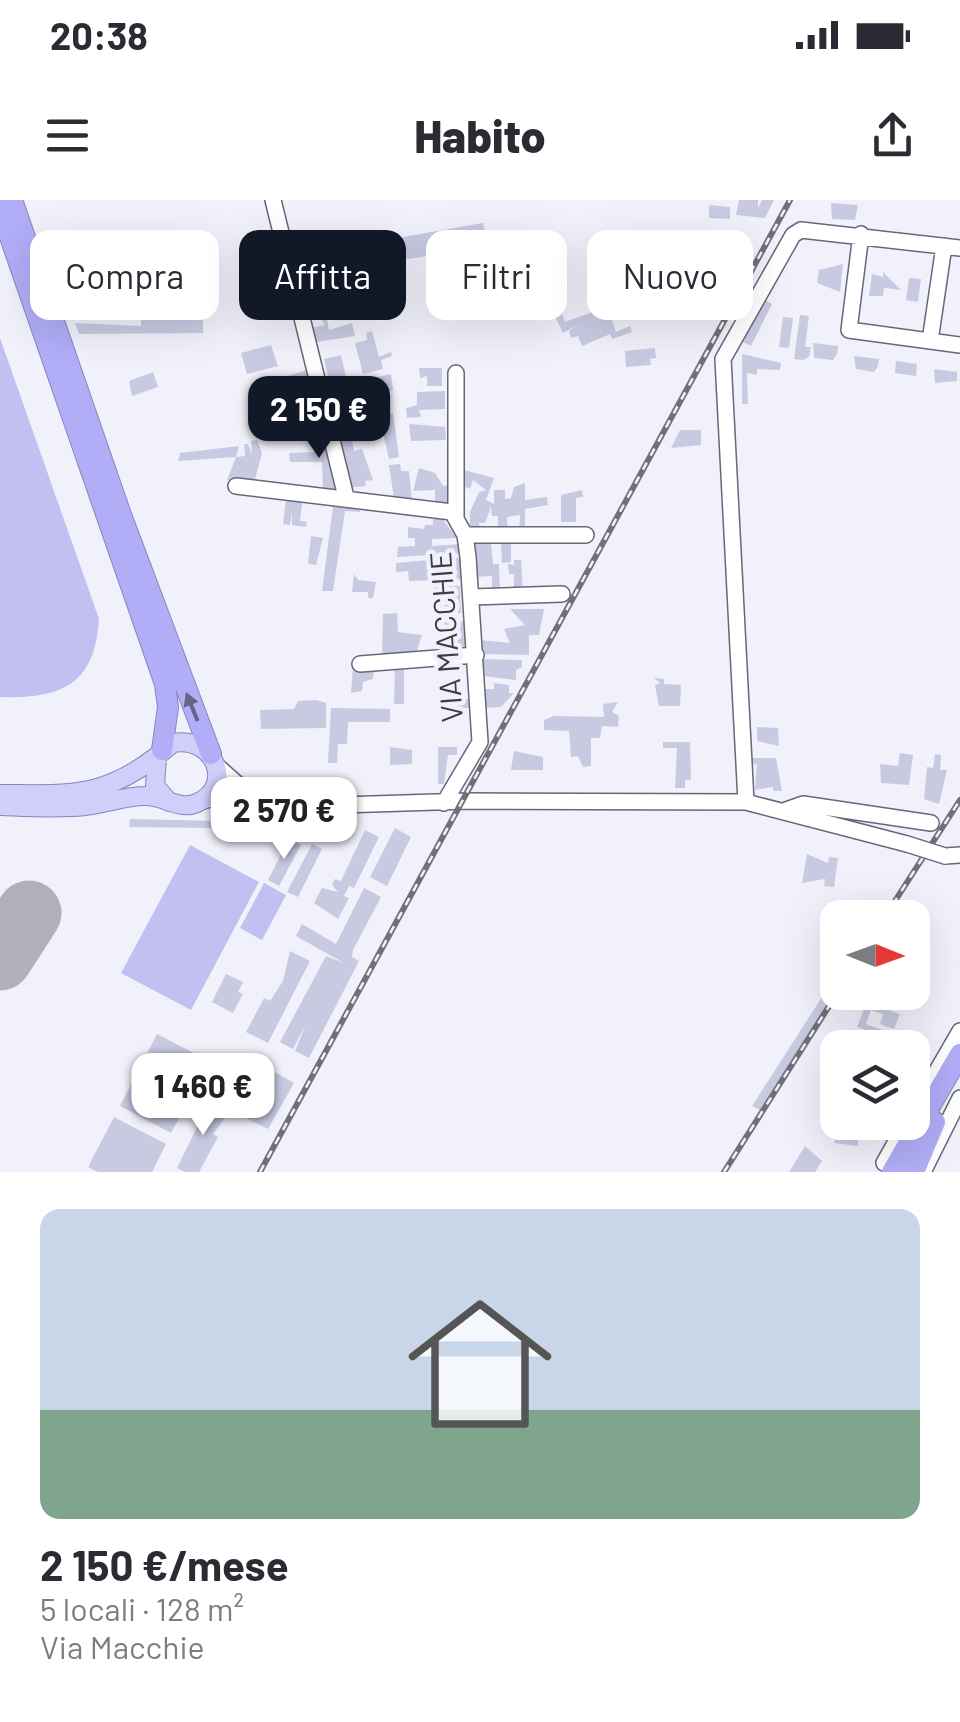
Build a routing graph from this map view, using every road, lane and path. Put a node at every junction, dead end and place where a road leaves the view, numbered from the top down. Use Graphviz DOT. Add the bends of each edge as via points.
graph roads {
  1 [pos="12,200"];
  2 [pos="273,200"];
  3 [pos="0,208"];
  4 [pos="862,234"];
  5 [pos="952,247"];
  6 [pos="930,342"];
  7 [pos="960,345"];
  8 [pos="456,373"];
  9 [pos="236,486"];
  10 [pos="346,496"];
  11 [pos="456,518"];
  12 [pos="586,534"];
  13 [pos="465,535"];
  14 [pos="562,594"];
  15 [pos="472,596"];
  16 [pos="476,655"];
  17 [pos="166,662"];
  18 [pos="360,664"];
  19 [pos="160,753"];
  20 [pos="213,760"];
  21 [pos="0,794"];
  22 [pos="99,798"];
  23 [pos="169,802"];
  24 [pos="200,802"];
  25 [pos="746,802"];
  26 [pos="444,803"];
  27 [pos="0,806"];
  28 [pos="292,806"];
  29 [pos="786,810"];
  30 [pos="931,823"];
  31 [pos="952,855"];
  32 [pos="960,1031"];
  33 [pos="960,1054"];
  34 [pos="960,1079"];
  35 [pos="930,1083"];
  36 [pos="960,1098"];
  37 [pos="935,1122"];
  38 [pos="900,1140"];
  39 [pos="888,1168"];
  40 [pos="906,1172"];
  41 [pos="914,1172"];
  42 [pos="923,1172"];
  1 -- 17 [label="highway"];
  2 -- 10 [label="street"];
  3 -- 17 [label="highway"];
  4 -- 5 [label="street"];
  4 -- 6 [label="street" via="849,330"];
  4 -- 25 [label="street" via="817,229 793,235 722,360"];
  5 -- 6 [label="street"];
  6 -- 7 [label="street"];
  8 -- 11 [label="street"];
  9 -- 10 [label="street, VIA MACCHIE"];
  10 -- 11 [label="street, VIA MACCHIE" via="452,512"];
  11 -- 13 [label="street, VIA MACCHIE"];
  12 -- 13 [label="street"];
  13 -- 15 [label="street, VIA MACCHIE"];
  14 -- 15 [label="street"];
  15 -- 16 [label="street, VIA MACCHIE"];
  16 -- 18 [label="street"];
  16 -- 26 [label="street, VIA MACCHIE" via="480,742"];
  17 -- 19 [label="highway"];
  20 -- 17 [label="highway, one-way"];
  19 -- 20 [label="main road" via="186,741"];
  19 -- 22 [label="main road"];
  19 -- 23 [label="main road" via="155,786"];
  20 -- 24 [label="main road" via="214,786"];
  20 -- 28 [label="street" via="260,799"];
  21 -- 22 [label="main road"];
  22 -- 23 [label="main road"];
  22 -- 27 [label="main road"];
  23 -- 24 [label="main road"];
  24 -- 28 [label="street"];
  25 -- 26 [label="street"];
  25 -- 29 [label="street"];
  26 -- 28 [label="street"];
  29 -- 30 [label="street" via="804,804"];
  29 -- 31 [label="street, bridge"];
  32 -- 35 [label="street"];
  33 -- 39 [label="highway"];
  34 -- 37 [label="highway"];
  36 -- 42 [label="street"];
  37 -- 40 [label="highway"];
  37 -- 41 [label="highway"];
  38 -- 39 [label="street"];
}
